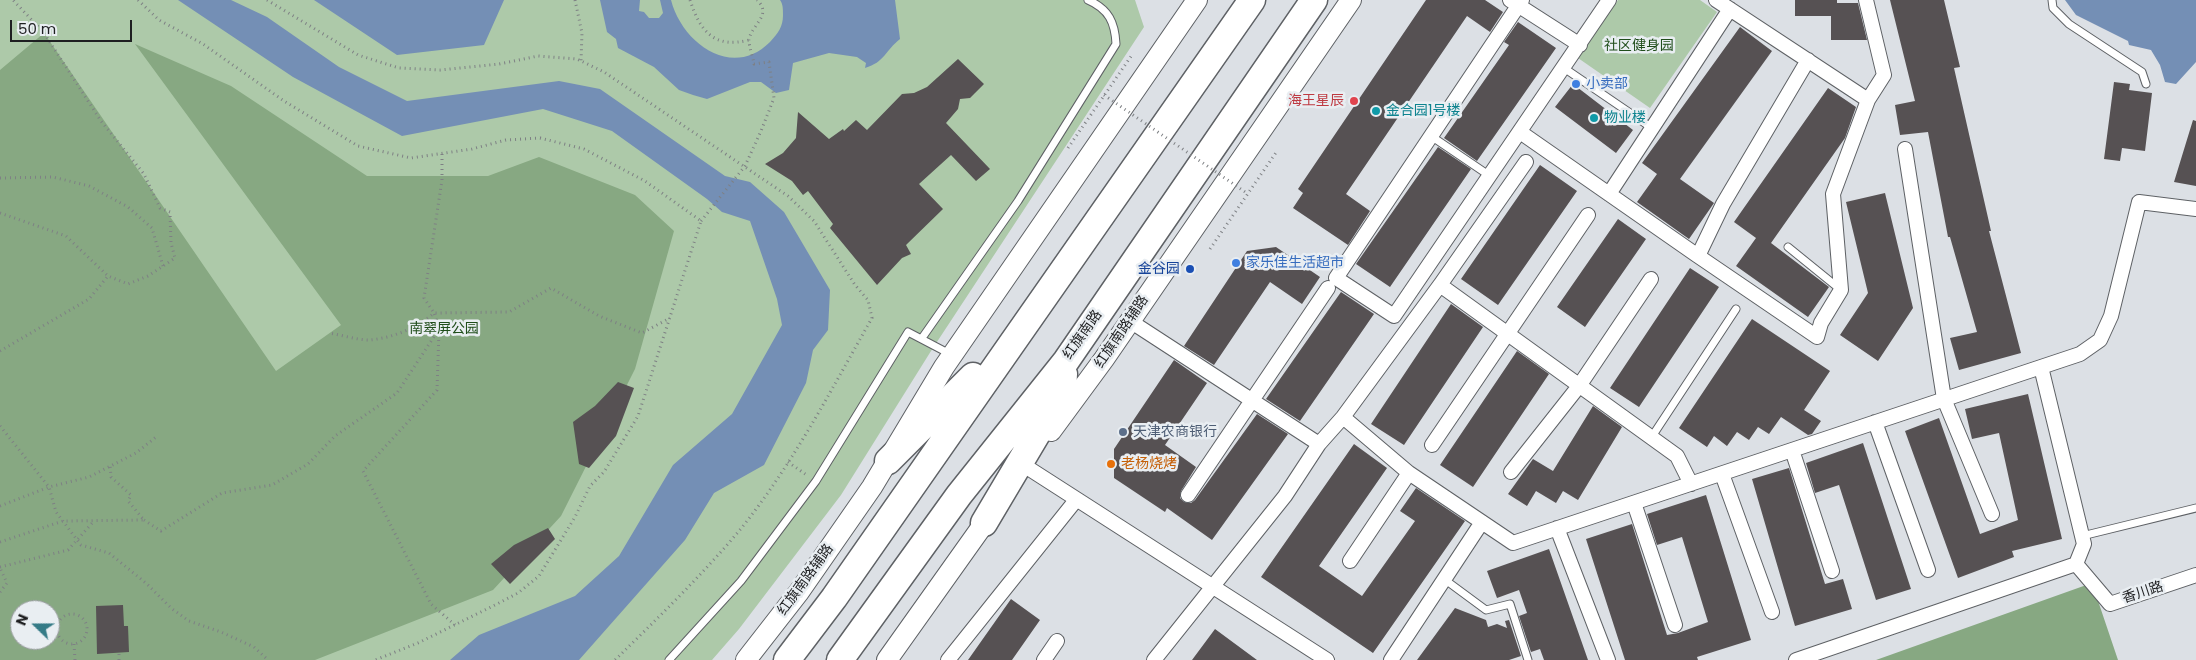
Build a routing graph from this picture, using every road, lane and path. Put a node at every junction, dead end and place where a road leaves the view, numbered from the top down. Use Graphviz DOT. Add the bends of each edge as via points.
graph roads {
  1 [pos="13,0"];
  2 [pos="138,0"];
  3 [pos="267,0"];
  4 [pos="575,0"];
  5 [pos="690,0"];
  6 [pos="757,0"];
  7 [pos="1088,0"];
  8 [pos="1252,0"];
  9 [pos="1314,0"];
  10 [pos="1350,0"];
  11 [pos="1609,0"];
  12 [pos="1716,0"];
  13 [pos="1866,0"];
  14 [pos="2052,0"];
  15 [pos="1194,1"];
  16 [pos="1517,2"];
  17 [pos="1730,9"];
  18 [pos="750,40"];
  19 [pos="1580,45"];
  20 [pos="1132,55"];
  21 [pos="1808,60"];
  22 [pos="581,61"];
  23 [pos="1564,68"];
  24 [pos="2146,84"];
  25 [pos="1104,95"];
  26 [pos="1868,100"];
  27 [pos="1652,128"];
  28 [pos="1520,132"];
  29 [pos="1431,136"];
  30 [pos="1068,148"];
  31 [pos="1905,149"];
  32 [pos="1277,151"];
  33 [pos="442,154"];
  34 [pos="1526,162"];
  35 [pos="745,166"];
  36 [pos="1490,176"];
  37 [pos="0,178"];
  38 [pos="1248,194"];
  39 [pos="1609,194"];
  40 [pos="2196,209"];
  41 [pos="0,213"];
  42 [pos="1588,215"];
  43 [pos="701,221"];
  44 [pos="1788,247"];
  45 [pos="1210,249"];
  46 [pos="1698,256"];
  47 [pos="163,266"];
  48 [pos="108,276"];
  49 [pos="1651,278"];
  50 [pos="1440,285"];
  51 [pos="1328,288"];
  52 [pos="1841,290"];
  53 [pos="1736,309"];
  54 [pos="434,313"];
  55 [pos="670,318"];
  56 [pos="1026,321"];
  57 [pos="1130,321"];
  58 [pos="438,329"];
  59 [pos="329,333"];
  60 [pos="1508,334"];
  61 [pos="922,338"];
  62 [pos="0,351"];
  63 [pos="952,355"];
  64 [pos="1066,361"];
  65 [pos="2041,367"];
  66 [pos="1579,386"];
  67 [pos="1944,399"];
  68 [pos="1252,401"];
  69 [pos="1342,417"];
  70 [pos="1875,422"];
  71 [pos="0,426"];
  72 [pos="156,437"];
  73 [pos="1651,438"];
  74 [pos="1319,444"];
  75 [pos="1432,445"];
  76 [pos="1792,450"];
  77 [pos="888,461"];
  78 [pos="788,462"];
  79 [pos="110,464"];
  80 [pos="1025,466"];
  81 [pos="1511,472"];
  82 [pos="1409,473"];
  83 [pos="1722,474"];
  84 [pos="816,481"];
  85 [pos="1691,484"];
  86 [pos="49,487"];
  87 [pos="1188,495"];
  88 [pos="1076,500"];
  89 [pos="1634,503"];
  90 [pos="0,506"];
  91 [pos="2196,508"];
  92 [pos="1992,514"];
  93 [pos="144,520"];
  94 [pos="63,521"];
  95 [pos="95,521"];
  96 [pos="1482,522"];
  97 [pos="984,523"];
  98 [pos="1558,528"];
  99 [pos="2082,536"];
  100 [pos="77,540"];
  101 [pos="0,542"];
  102 [pos="1350,561"];
  103 [pos="2076,564"];
  104 [pos="0,568"];
  105 [pos="1928,570"];
  106 [pos="1832,571"];
  107 [pos="2196,575"];
  108 [pos="1444,580"];
  109 [pos="1211,587"];
  110 [pos="0,592"];
  111 [pos="1772,612"];
  112 [pos="1675,624"];
  113 [pos="455,625"];
  114 [pos="1058,641"];
  115 [pos="74,644"];
  116 [pos="119,654"];
  117 [pos="617,659"];
  118 [pos="75,660"];
  119 [pos="119,660"];
  120 [pos="268,660"];
  121 [pos="375,660"];
  122 [pos="669,660"];
  123 [pos="746,660"];
  124 [pos="786,660"];
  125 [pos="840,660"];
  126 [pos="887,660"];
  127 [pos="948,660"];
  128 [pos="1044,660"];
  129 [pos="1154,660"];
  130 [pos="1326,660"];
  131 [pos="1391,660"];
  132 [pos="1528,660"];
  133 [pos="1608,660"];
  134 [pos="1796,660"];
  1 -- 47 [label="path" via="44,33 101,121 144,174 160,208 170,212 175,258"];
  2 -- 33 [label="path" via="159,20 203,44 284,101 358,146 411,158"];
  3 -- 22 [label="path" via="358,55 399,68 440,70 538,56"];
  4 -- 22 [label="path" via="582,33"];
  5 -- 18 [label="path" via="699,24 712,37 729,43"];
  6 -- 18 [label="path" via="762,4 763,14"];
  7 -- 61 [label="lane" via="1099,5 1115,25 1116,44 1018,201"];
  8 -- 56 [label="highway"];
  9 -- 64 [label="highway, 红旗南路"];
  10 -- 57 [label="main road, 红旗南路辅路"];
  11 -- 19 [label="street"];
  12 -- 17 [label="street"];
  13 -- 26 [label="street" via="1884,75"];
  14 -- 24 [label="lane" via="2053,8 2069,24 2142,72"];
  15 -- 63 [label="main road, 红旗南路辅路"];
  16 -- 19 [label="street"];
  16 -- 29 [label="street"];
  17 -- 21 [label="street"];
  17 -- 27 [label="street"];
  18 -- 35 [label="path" via="754,64 768,62 774,98"];
  19 -- 23 [label="street"];
  20 -- 25 [label="path"];
  21 -- 26 [label="street"];
  21 -- 46 [label="street" via="1723,204"];
  22 -- 35 [label="path" via="604,72"];
  23 -- 27 [label="lane"];
  23 -- 28 [label="street"];
  25 -- 30 [label="path"];
  25 -- 38 [label="path, bridge"];
  26 -- 52 [label="street" via="1833,194"];
  27 -- 39 [label="street"];
  28 -- 36 [label="street"];
  28 -- 39 [label="street"];
  29 -- 36 [label="lane"];
  29 -- 36 [label="street" via="1336,278 1394,316"];
  31 -- 67 [label="street"];
  32 -- 38 [label="path"];
  33 -- 43 [label="path" via="506,140 540,138 584,149 645,181"];
  33 -- 54 [label="path" via="442,180 424,298"];
  34 -- 50 [label="street"];
  35 -- 43 [label="path"];
  35 -- 78 [label="path" via="788,196 814,221 868,300 872,318"];
  37 -- 47 [label="path" via="54,177 97,190 128,206 152,228"];
  38 -- 45 [label="path"];
  39 -- 46 [label="street"];
  40 -- 65 [label="street" via="2138,202 2111,316 2100,340 2080,354"];
  41 -- 48 [label="path" via="66,236"];
  42 -- 60 [label="street"];
  43 -- 55 [label="path"];
  44 -- 52 [label="lane"];
  46 -- 52 [label="street" via="1817,337 1821,323"];
  47 -- 48 [label="path" via="128,284"];
  48 -- 62 [label="path" via="89,299"];
  49 -- 66 [label="street"];
  50 -- 60 [label="street"];
  50 -- 69 [label="street"];
  51 -- 68 [label="street"];
  53 -- 73 [label="lane"];
  54 -- 55 [label="path" via="509,312 551,288 599,316 642,333"];
  54 -- 58 [label="path"];
  54 -- 59 [label="path" via="420,325 368,340"];
  55 -- 113 [label="path" via="638,416 604,472 590,486 539,576 518,593"];
  56 -- 77 [label="highway"];
  56 -- 124 [label="highway" via="878,536"];
  57 -- 68 [label="street"];
  57 -- 80 [label="main road, 红旗南路辅路"];
  58 -- 93 [label="path" via="398,392 336,436 308,464 272,485 222,493 161,531"];
  58 -- 113 [label="path" via="437,390 363,470 431,604"];
  60 -- 66 [label="street"];
  60 -- 75 [label="street"];
  61 -- 63 [label="lane"];
  61 -- 84 [label="lane" via="908,332"];
  63 -- 77 [label="main road, 红旗南路辅路"];
  64 -- 97 [label="highway" via="1063,390"];
  64 -- 125 [label="highway, 红旗南路" via="959,496"];
  65 -- 67 [label="street"];
  65 -- 99 [label="street"];
  66 -- 73 [label="street"];
  66 -- 81 [label="street"];
  67 -- 70 [label="street"];
  67 -- 92 [label="street"];
  68 -- 74 [label="street"];
  68 -- 87 [label="street"];
  69 -- 74 [label="street"];
  69 -- 82 [label="street"];
  70 -- 76 [label="street"];
  70 -- 105 [label="street"];
  71 -- 86 [label="path"];
  72 -- 79 [label="path" via="136,453"];
  73 -- 85 [label="street" via="1677,456"];
  74 -- 109 [label="street" via="1285,496"];
  76 -- 83 [label="street"];
  76 -- 106 [label="street"];
  77 -- 123 [label="main road, 红旗南路辅路" via="799,592"];
  78 -- 84 [label="path"];
  78 -- 117 [label="path" via="739,530"];
  79 -- 86 [label="path" via="89,477"];
  79 -- 93 [label="path" via="111,477 131,495 128,501"];
  80 -- 88 [label="street"];
  80 -- 97 [label="main road, 红旗南路辅路"];
  82 -- 96 [label="street"];
  82 -- 102 [label="street"];
  83 -- 85 [label="street"];
  83 -- 111 [label="street"];
  84 -- 122 [label="lane" via="741,582"];
  85 -- 89 [label="street"];
  86 -- 90 [label="path"];
  86 -- 94 [label="path" via="56,512"];
  88 -- 109 [label="street"];
  88 -- 127 [label="street"];
  89 -- 98 [label="street"];
  89 -- 112 [label="street"];
  91 -- 99 [label="lane"];
  93 -- 95 [label="path"];
  94 -- 95 [label="path"];
  94 -- 100 [label="path"];
  94 -- 101 [label="path"];
  95 -- 100 [label="path"];
  96 -- 98 [label="street" via="1513,543"];
  96 -- 108 [label="street"];
  97 -- 126 [label="main road, 红旗南路辅路"];
  98 -- 133 [label="street"];
  99 -- 103 [label="street" via="2084,544"];
  100 -- 104 [label="path" via="68,550"];
  100 -- 120 [label="path" via="81,545 109,554 190,621 254,647"];
  103 -- 107 [label="street, 香川路" via="2110,604"];
  103 -- 134 [label="street"];
  104 -- 110 [label="path" via="7,583"];
  108 -- 131 [label="street"];
  108 -- 132 [label="lane" via="1486,610 1510,604"];
  109 -- 129 [label="street"];
  109 -- 130 [label="street"];
  113 -- 121 [label="path"];
  114 -- 128 [label="street"];
  115 -- 115 [label="path" via="64,642 57,630 59,621 72,614 81,617 87,625 83,640"];
  115 -- 118 [label="path"];
  116 -- 119 [label="path"];
}
